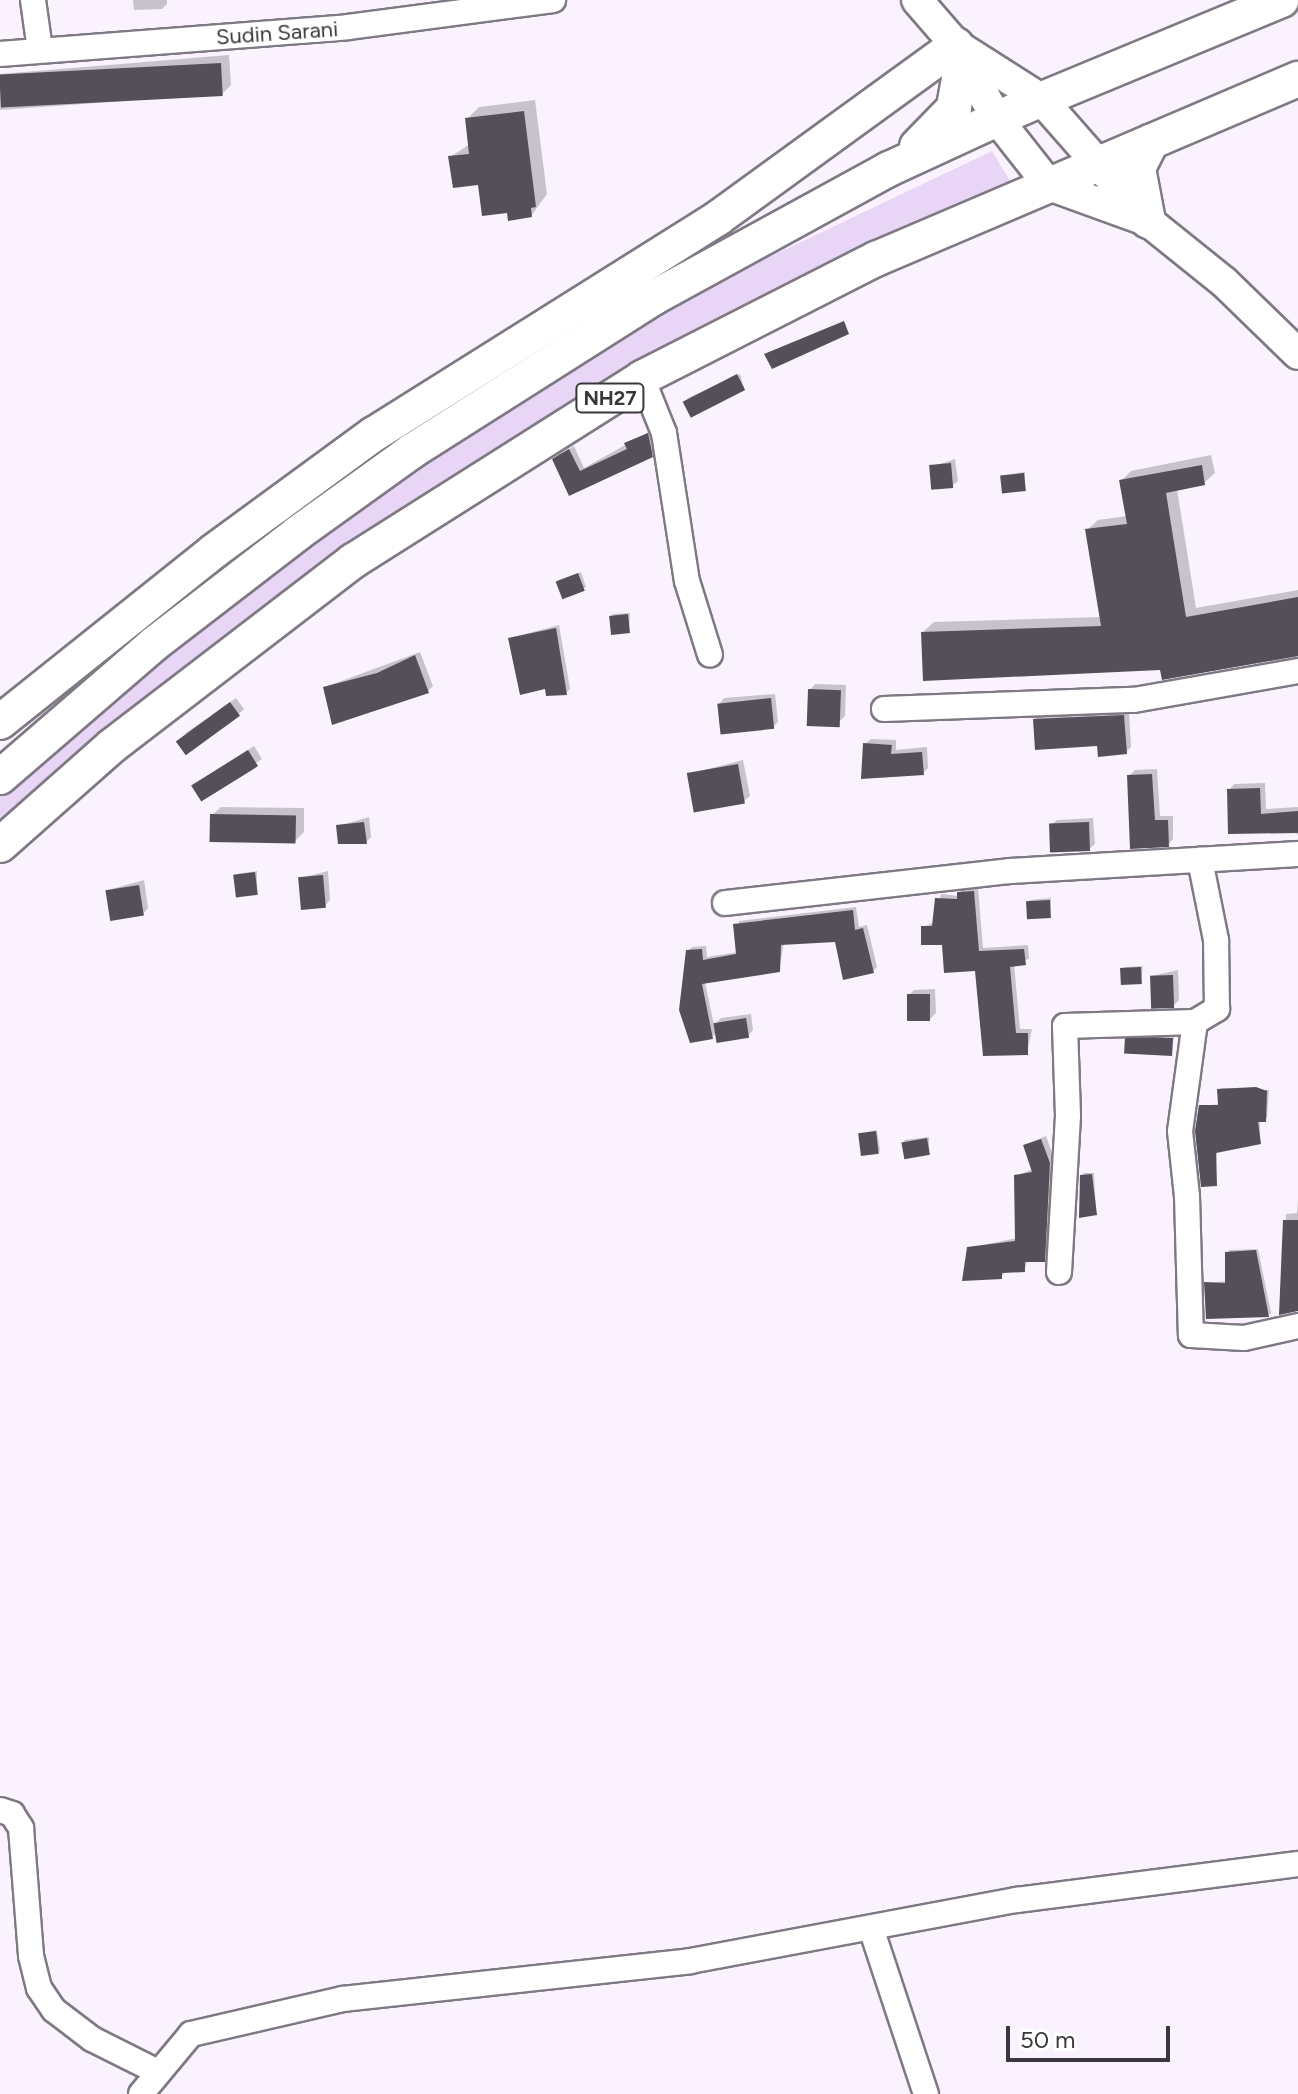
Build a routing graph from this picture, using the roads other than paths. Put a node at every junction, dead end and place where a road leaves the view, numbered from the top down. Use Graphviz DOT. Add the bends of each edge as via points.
graph roads {
  1 [pos="33,0"];
  2 [pos="553,0"];
  3 [pos="917,0"];
  4 [pos="1282,0"];
  5 [pos="956,45"];
  6 [pos="40,50"];
  7 [pos="0,54"];
  8 [pos="1298,79"];
  9 [pos="1041,99"];
  10 [pos="997,119"];
  11 [pos="1152,141"];
  12 [pos="1101,162"];
  13 [pos="889,169"];
  14 [pos="1049,185"];
  15 [pos="1148,221"];
  16 [pos="1298,354"];
  17 [pos="642,378"];
  18 [pos="710,655"];
  19 [pos="1298,671"];
  20 [pos="884,709"];
  21 [pos="0,722"];
  22 [pos="0,777"];
  23 [pos="0,845"];
  24 [pos="1298,854"];
  25 [pos="1200,860"];
  26 [pos="725,903"];
  27 [pos="1195,1022"];
  28 [pos="1059,1272"];
  29 [pos="1298,1326"];
  30 [pos="0,1810"];
  31 [pos="1298,1864"];
  32 [pos="871,1928"];
  33 [pos="158,2072"];
  34 [pos="141,2094"];
  35 [pos="926,2094"];
  1 -- 6 [label="street"];
  2 -- 6 [label="street, Sudin Sarani" via="348,27"];
  3 -- 5 [label="main road"];
  4 -- 9 [label="highway, NH27"];
  5 -- 9 [label="main road"];
  5 -- 10 [label="main road"];
  5 -- 13 [label="highway" via="960,73 954,108"];
  5 -- 21 [label="highway" via="718,218 471,369 350,451 214,551"];
  6 -- 7 [label="street, Sudin Sarani"];
  8 -- 11 [label="highway, NH27"];
  9 -- 10 [label="highway, NH27"];
  9 -- 12 [label="main road"];
  10 -- 13 [label="highway, NH27"];
  10 -- 14 [label="main road"];
  11 -- 12 [label="highway, NH27"];
  11 -- 15 [label="highway" via="1138,168"];
  12 -- 14 [label="highway, NH27"];
  12 -- 15 [label="main road"];
  13 -- 22 [label="highway, NH27" via="655,297 412,451 234,581"];
  14 -- 15 [label="main road"];
  14 -- 17 [label="highway, NH27" via="848,272"];
  15 -- 16 [label="main road" via="1224,282"];
  17 -- 18 [label="street" via="664,433 687,581"];
  17 -- 23 [label="highway, NH27" via="353,561 124,736"];
  19 -- 20 [label="street" via="1134,700"];
  24 -- 25 [label="street"];
  25 -- 26 [label="street" via="1010,871"];
  25 -- 27 [label="street" via="1216,940 1220,1000 1212,1015"];
  27 -- 28 [label="street" via="1065,1026 1068,1116"];
  27 -- 29 [label="street" via="1180,1131 1191,1335 1244,1338"];
  30 -- 33 [label="street" via="12,1814 21,1828 31,1956 39,1988 54,2010 92,2039"];
  31 -- 32 [label="street" via="1017,1900"];
  32 -- 33 [label="street" via="690,1961 343,1999 191,2034"];
  32 -- 35 [label="street"];
  33 -- 34 [label="street"];
}
